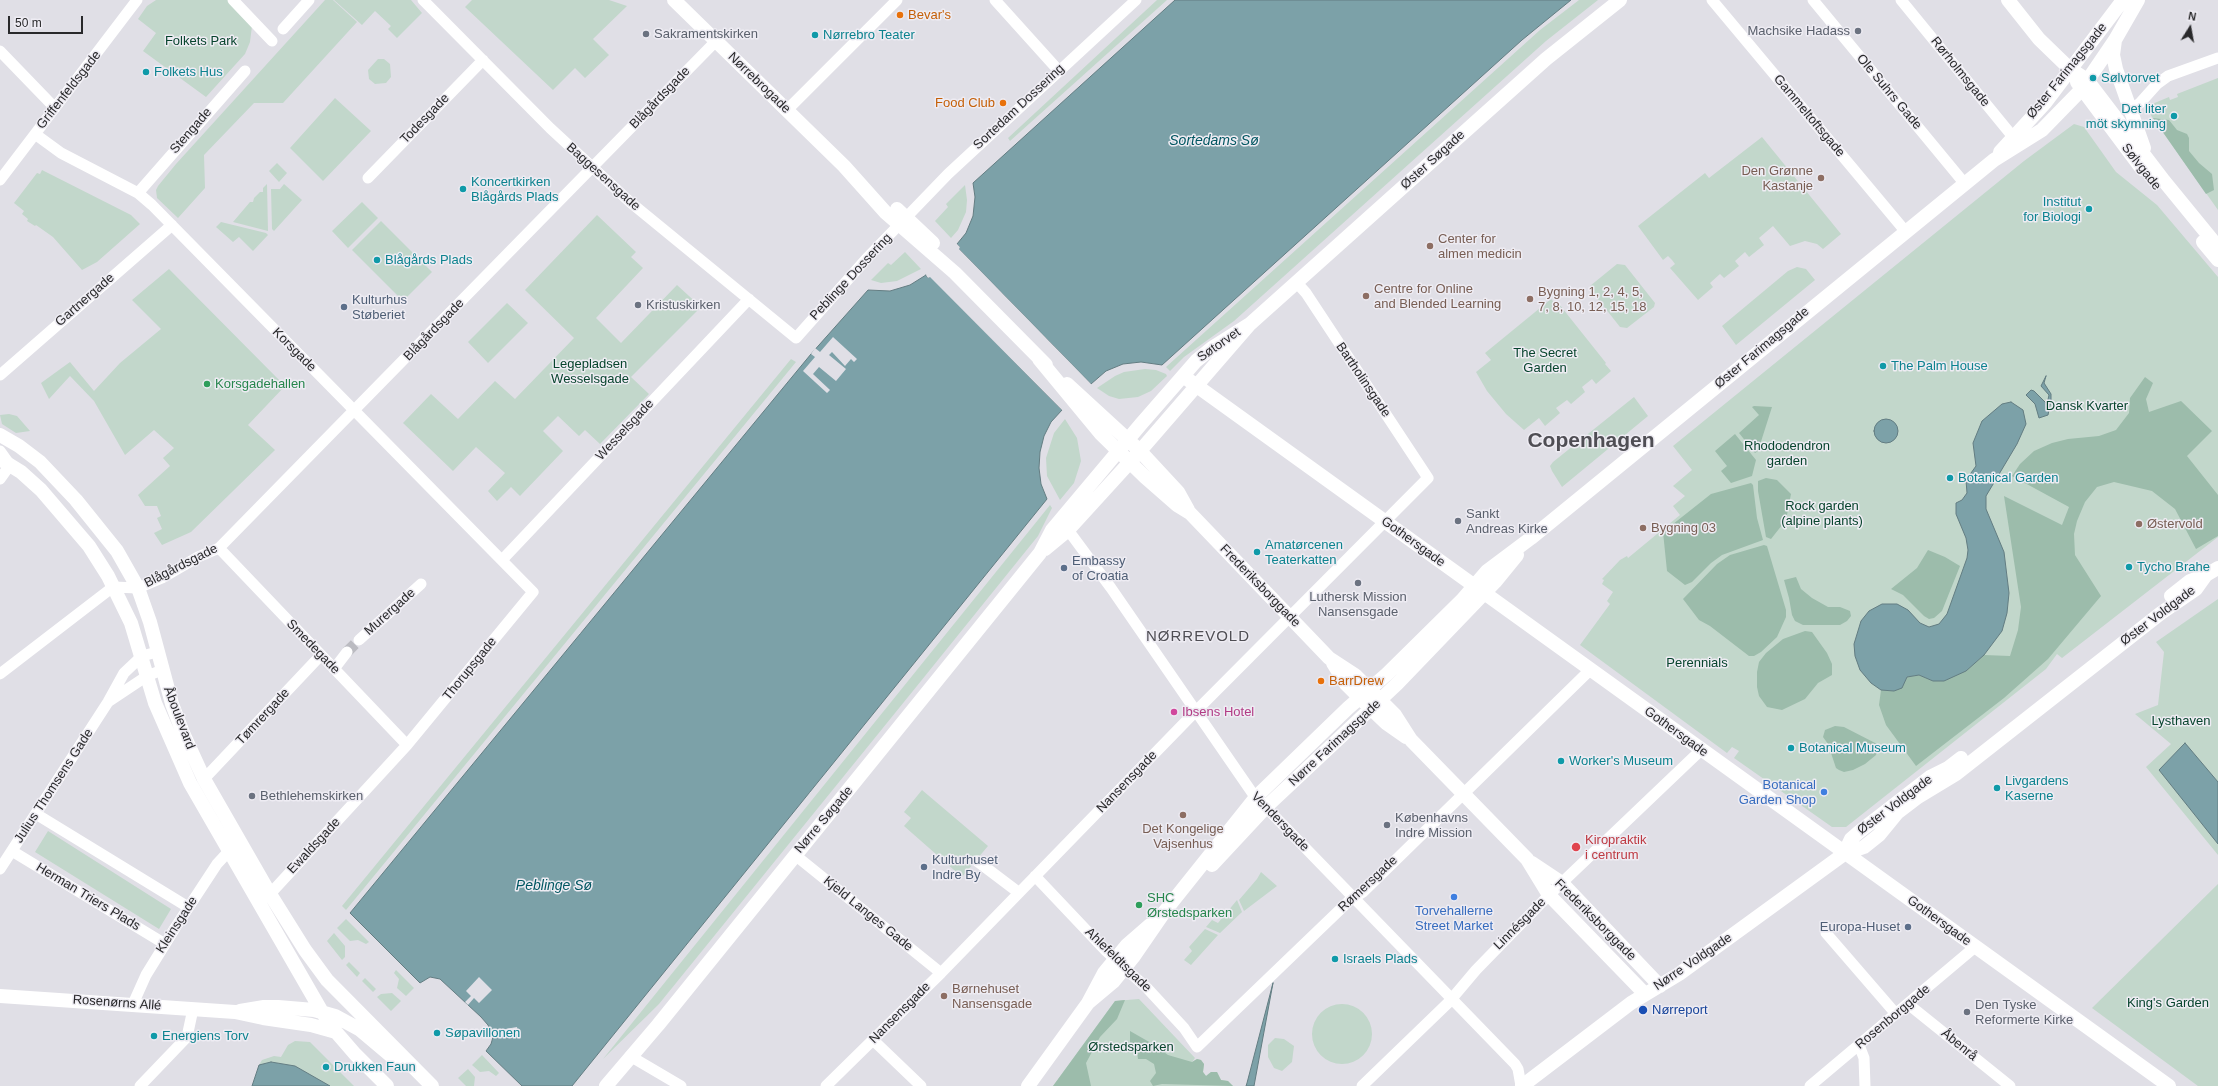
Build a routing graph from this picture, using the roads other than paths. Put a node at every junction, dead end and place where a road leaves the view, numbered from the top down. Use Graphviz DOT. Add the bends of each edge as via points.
graph roads {
  1 [pos="137,0"];
  2 [pos="233,0"];
  3 [pos="309,0"];
  4 [pos="674,0"];
  5 [pos="897,0"];
  6 [pos="994,0"];
  7 [pos="1136,0"];
  8 [pos="1620,0"];
  9 [pos="1712,0"];
  10 [pos="1813,0"];
  11 [pos="1901,0"];
  12 [pos="2008,0"];
  13 [pos="2138,0"];
  14 [pos="429,2"];
  15 [pos="2119,2"];
  16 [pos="283,29"];
  17 [pos="2116,35"];
  18 [pos="272,41"];
  19 [pos="716,41"];
  20 [pos="0,51"];
  21 [pos="2218,58"];
  22 [pos="483,60"];
  23 [pos="245,71"];
  24 [pos="1059,71"];
  25 [pos="2079,80"];
  26 [pos="55,108"];
  27 [pos="787,110"];
  28 [pos="2130,110"];
  29 [pos="35,134"];
  30 [pos="2016,140"];
  31 [pos="592,168"];
  32 [pos="368,178"];
  33 [pos="0,180"];
  34 [pos="2164,181"];
  35 [pos="1965,184"];
  36 [pos="138,193"];
  37 [pos="903,221"];
  38 [pos="172,225"];
  39 [pos="1906,232"];
  40 [pos="2218,247"];
  41 [pos="2218,260"];
  42 [pos="1297,283"];
  43 [pos="749,299"];
  44 [pos="1250,324"];
  45 [pos="796,338"];
  46 [pos="1040,359"];
  47 [pos="0,375"];
  48 [pos="1182,376"];
  49 [pos="1196,386"];
  50 [pos="355,412"];
  51 [pos="0,435"];
  52 [pos="1128,440"];
  53 [pos="0,450"];
  54 [pos="1119,451"];
  55 [pos="1140,451"];
  56 [pos="5,462"];
  57 [pos="1130,462"];
  58 [pos="1428,478"];
  59 [pos="0,479"];
  60 [pos="1190,513"];
  61 [pos="1384,521"];
  62 [pos="1068,530"];
  63 [pos="219,548"];
  64 [pos="1040,553"];
  65 [pos="502,560"];
  66 [pos="2218,568"];
  67 [pos="421,584"];
  68 [pos="113,588"];
  69 [pos="134,588"];
  70 [pos="1479,590"];
  71 [pos="533,592"];
  72 [pos="1290,617"];
  73 [pos="360,640"];
  74 [pos="157,652"];
  75 [pos="347,652"];
  76 [pos="321,655"];
  77 [pos="142,656"];
  78 [pos="334,669"];
  79 [pos="162,670"];
  80 [pos="1590,670"];
  81 [pos="0,674"];
  82 [pos="147,676"];
  83 [pos="1365,694"];
  84 [pos="108,702"];
  85 [pos="1375,704"];
  86 [pos="1195,712"];
  87 [pos="407,745"];
  88 [pos="1701,750"];
  89 [pos="204,779"];
  90 [pos="1463,794"];
  91 [pos="1256,798"];
  92 [pos="1266,807"];
  93 [pos="36,814"];
  94 [pos="12,851"];
  95 [pos="230,851"];
  96 [pos="1844,854"];
  97 [pos="795,855"];
  98 [pos="1527,859"];
  99 [pos="977,861"];
  100 [pos="0,869"];
  101 [pos="1034,876"];
  102 [pos="1562,883"];
  103 [pos="1183,890"];
  104 [pos="1018,892"];
  105 [pos="270,894"];
  106 [pos="1549,895"];
  107 [pos="1354,898"];
  108 [pos="188,907"];
  109 [pos="1826,933"];
  110 [pos="164,944"];
  111 [pos="1975,947"];
  112 [pos="1120,963"];
  113 [pos="941,973"];
  114 [pos="1660,986"];
  115 [pos="1644,994"];
  116 [pos="0,996"];
  117 [pos="1452,998"];
  118 [pos="133,1004"];
  119 [pos="1908,1004"];
  120 [pos="194,1009"];
  121 [pos="234,1012"];
  122 [pos="322,1012"];
  123 [pos="1896,1014"];
  124 [pos="336,1032"];
  125 [pos="873,1040"];
  126 [pos="1859,1045"];
  127 [pos="1197,1047"];
  128 [pos="630,1056"];
  129 [pos="376,1075"];
  130 [pos="140,1086"];
  131 [pos="387,1086"];
  132 [pos="392,1086"];
  133 [pos="432,1086"];
  134 [pos="606,1086"];
  135 [pos="681,1086"];
  136 [pos="826,1086"];
  137 [pos="921,1086"];
  138 [pos="1028,1086"];
  139 [pos="1362,1086"];
  140 [pos="1521,1086"];
  141 [pos="1810,1086"];
  142 [pos="1865,1086"];
  143 [pos="2010,1086"];
  144 [pos="2169,1086"];
  1 -- 26 [label="street, Griffenfeldsgade"];
  2 -- 18 [label="street"];
  3 -- 16 [label="street"];
  4 -- 19 [label="street, Nørrebrogade"];
  5 -- 27 [label="street"];
  6 -- 24 [label="street"];
  7 -- 24 [label="street, Sortedam Dossering"];
  8 -- 42 [label="street, Øster Søgade" via="1546,59"];
  9 -- 39 [label="street, Gammeltoftsgade"];
  10 -- 35 [label="street, Ole Suhrs Gade"];
  11 -- 30 [label="street, Rørholmsgade"];
  12 -- 25 [label="street, Sølvgade" via="2039,39"];
  13 -- 17 [label="street, Øster Farimagsgade"];
  14 -- 22 [label="street, Baggesensgade"];
  15 -- 17 [label="street, Sølvgade"];
  15 -- 25 [label="street, Øster Farimagsgade"];
  17 -- 25 [label="street, Øster Farimagsgade"];
  17 -- 28 [label="street, Sølvgade" via="2113,55"];
  19 -- 27 [label="street, Nørrebrogade"];
  19 -- 31 [label="street, Blågårdsgade"];
  20 -- 26 [label="street"];
  21 -- 28 [label="street" via="2168,76"];
  22 -- 31 [label="street, Baggesensgade"];
  22 -- 32 [label="street, Todesgade"];
  23 -- 36 [label="street, Stengade"];
  24 -- 37 [label="street, Sortedam Dossering" via="948,174"];
  25 -- 30 [label="street, Øster Farimagsgade" via="2045,103"];
  25 -- 30 [label="street, Øster Farimagsgade" via="2042,130"];
  25 -- 34 [label="street, Sølvgade"];
  25 -- 41 [label="street, Sølvgade" via="2163,195"];
  26 -- 29 [label="street, Griffenfeldsgade"];
  27 -- 37 [label="street, Nørrebrogade"];
  28 -- 34 [label="street, Sølvgade" via="2141,142"];
  29 -- 33 [label="street, Griffenfeldsgade"];
  29 -- 36 [label="street, Korsgade" via="68,157"];
  30 -- 35 [label="street, Øster Farimagsgade"];
  31 -- 43 [label="street, Baggesensgade"];
  31 -- 50 [label="street, Blågårdsgade"];
  34 -- 40 [label="street, Sølvgade"];
  35 -- 39 [label="street, Øster Farimagsgade"];
  36 -- 38 [label="street, Korsgade"];
  37 -- 45 [label="street, Peblinge Dossering"];
  37 -- 46 [label="street, Nørrebrogade" via="935,245 955,273"];
  38 -- 47 [label="street, Gartnergade"];
  38 -- 50 [label="street, Korsgade"];
  39 -- 70 [label="street, Øster Farimagsgade" via="1531,538 1487,571"];
  42 -- 44 [label="street, Øster Søgade"];
  42 -- 58 [label="street, Bartholinsgade"];
  43 -- 45 [label="street, Baggesensgade"];
  43 -- 65 [label="street, Wesselsgade"];
  44 -- 48 [label="street, Søtorvet" via="1212,348"];
  44 -- 49 [label="street, Søtorvet"];
  46 -- 52 [label="street, Frederiksborggade"];
  46 -- 54 [label="street, Frederiksborggade" via="1090,423"];
  48 -- 49 [label="street, Gothersgade"];
  48 -- 52 [label="street, Søtorvet"];
  49 -- 55 [label="street, Søtorvet"];
  49 -- 61 [label="street, Gothersgade"];
  50 -- 63 [label="street, Blågårdsgade"];
  50 -- 65 [label="street, Korsgade"];
  51 -- 69 [label="street, Åboulevard" via="40,462 76,500 117,551"];
  52 -- 54 [label="street, Søtorvet"];
  52 -- 55 [label="street, Frederiksborggade"];
  53 -- 56 [label="street"];
  54 -- 57 [label="street, Frederiksborggade"];
  54 -- 64 [label="street, Søtorvet" via="1052,530"];
  55 -- 57 [label="street, Søtorvet"];
  55 -- 60 [label="street, Frederiksborggade" via="1178,492"];
  56 -- 59 [label="street"];
  56 -- 68 [label="street, Åboulevard" via="31,481 70,523 89,546"];
  57 -- 60 [label="street, Frederiksborggade" via="1177,505"];
  57 -- 62 [label="street, Søtorvet"];
  58 -- 61 [label="street, Nansensgade"];
  60 -- 72 [label="street, Frederiksborggade"];
  61 -- 70 [label="street, Gothersgade"];
  61 -- 72 [label="street, Nansensgade"];
  62 -- 64 [label="street, Søtorvet"];
  62 -- 86 [label="street, Vendersgade" via="1111,588"];
  63 -- 69 [label="street, Blågårdsgade" via="162,578"];
  63 -- 76 [label="street, Smedegade"];
  64 -- 97 [label="street, Nørre Søgade"];
  65 -- 71 [label="street, Korsgade"];
  66 -- 96 [label="street, Øster Voldgade" via="2206,576 2190,581 1948,768 1930,777 1851,839"];
  67 -- 73 [label="street, Murergade"];
  68 -- 69 [label="street"];
  68 -- 77 [label="street, Åboulevard" via="131,623"];
  68 -- 81 [label="street"];
  69 -- 74 [label="street, Åboulevard"];
  70 -- 80 [label="street, Gothersgade"];
  70 -- 83 [label="street, Nørre Farimagsgade" via="1457,605"];
  70 -- 85 [label="street, Nørre Farimagsgade"];
  71 -- 87 [label="street, Thorupsgade"];
  72 -- 83 [label="street, Frederiksborggade" via="1329,658 1354,675"];
  72 -- 86 [label="street, Nansensgade"];
  74 -- 77 [label="street, Julius Thomsens Gade"];
  74 -- 79 [label="street, Åboulevard"];
  75 -- 78 [label="street"];
  76 -- 78 [label="street, Smedegade"];
  76 -- 89 [label="street, Tømrergade"];
  77 -- 82 [label="street, Åboulevard"];
  77 -- 84 [label="street, Julius Thomsens Gade" via="124,672"];
  78 -- 87 [label="street, Smedegade"];
  79 -- 82 [label="street, Julius Thomsens Gade"];
  79 -- 89 [label="street, Åboulevard" via="177,719"];
  80 -- 88 [label="street, Gothersgade"];
  80 -- 90 [label="street, Rømersgade"];
  82 -- 84 [label="street, Julius Thomsens Gade"];
  82 -- 95 [label="street, Åboulevard" via="155,703 176,752"];
  83 -- 85 [label="street, Frederiksborggade"];
  83 -- 91 [label="street, Nørre Farimagsgade"];
  84 -- 93 [label="street, Julius Thomsens Gade"];
  85 -- 90 [label="street, Frederiksborggade" via="1386,723 1411,740"];
  85 -- 92 [label="street, Nørre Farimagsgade"];
  86 -- 91 [label="street, Vendersgade"];
  86 -- 101 [label="street, Nansensgade"];
  87 -- 105 [label="street, Ewaldsgade"];
  88 -- 96 [label="street, Gothersgade"];
  88 -- 102 [label="street, Linnésgade"];
  89 -- 105 [label="street, Åboulevard"];
  90 -- 98 [label="street, Frederiksborggade"];
  90 -- 107 [label="street, Rømersgade"];
  91 -- 92 [label="street, Vendersgade"];
  91 -- 103 [label="street, Nørre Farimagsgade"];
  92 -- 103 [label="street, Nørre Farimagsgade" via="1213,864"];
  92 -- 107 [label="street, Vendersgade"];
  93 -- 94 [label="street, Julius Thomsens Gade"];
  93 -- 108 [label="street"];
  94 -- 100 [label="street, Julius Thomsens Gade"];
  94 -- 110 [label="street, Herman Triers Plads"];
  95 -- 108 [label="street, Kleinsgade" via="217,864"];
  95 -- 122 [label="street, Åboulevard"];
  96 -- 111 [label="street, Gothersgade"];
  96 -- 114 [label="street, Nørre Voldgade"];
  97 -- 113 [label="street, Kjeld Langes Gade"];
  97 -- 128 [label="street, Nørre Søgade"];
  98 -- 102 [label="street, Frederiksborggade"];
  98 -- 106 [label="street, Frederiksborggade"];
  99 -- 104 [label="street"];
  101 -- 104 [label="street, Nansensgade"];
  101 -- 112 [label="street, Ahlefeldtsgade"];
  102 -- 106 [label="street, Linnésgade"];
  102 -- 114 [label="street, Frederiksborggade"];
  103 -- 112 [label="street, Nørre Farimagsgade" via="1165,911 1127,945"];
  104 -- 113 [label="street, Nansensgade"];
  105 -- 133 [label="street, Åboulevard" via="319,970"];
  106 -- 115 [label="street, Frederiksborggade"];
  106 -- 117 [label="street, Linnésgade"];
  107 -- 117 [label="street, Vendersgade"];
  107 -- 127 [label="street, Rømersgade"];
  108 -- 110 [label="street, Kleinsgade"];
  109 -- 123 [label="street"];
  110 -- 118 [label="street, Kleinsgade"];
  111 -- 119 [label="street, Rosenborggade"];
  111 -- 144 [label="street, Gothersgade"];
  112 -- 127 [label="street, Ahlefeldtsgade" via="1184,1028"];
  112 -- 138 [label="street, Nørre Farimagsgade" via="1104,973 1088,1003"];
  113 -- 125 [label="street, Nansensgade"];
  114 -- 115 [label="street, Nørre Voldgade"];
  115 -- 140 [label="street, Nørre Voldgade"];
  116 -- 118 [label="street, Rosenørns Allé"];
  117 -- 139 [label="street, Linnésgade"];
  117 -- 140 [label="street, Vendersgade" via="1515,1064"];
  118 -- 120 [label="street, Rosenørns Allé"];
  119 -- 123 [label="street, Rosenborggade"];
  119 -- 143 [label="street, Åbenrå"];
  120 -- 121 [label="street, Rosenørns Allé"];
  120 -- 130 [label="street" via="187,1037"];
  121 -- 122 [label="street, Rosenørns Allé" via="264,1007"];
  121 -- 124 [label="street, Rosenørns Allé" via="308,1024"];
  122 -- 124 [label="street, Åboulevard"];
  122 -- 133 [label="street, Rosenørns Allé" via="350,1024"];
  123 -- 126 [label="street, Rosenborggade"];
  124 -- 129 [label="street, Åboulevard"];
  125 -- 136 [label="street, Nansensgade"];
  125 -- 137 [label="street"];
  126 -- 141 [label="street, Rosenborggade"];
  126 -- 142 [label="street" via="1864,1058"];
  128 -- 134 [label="street, Nørre Søgade"];
  128 -- 135 [label="street"];
  129 -- 131 [label="street"];
  129 -- 132 [label="street"];
}
